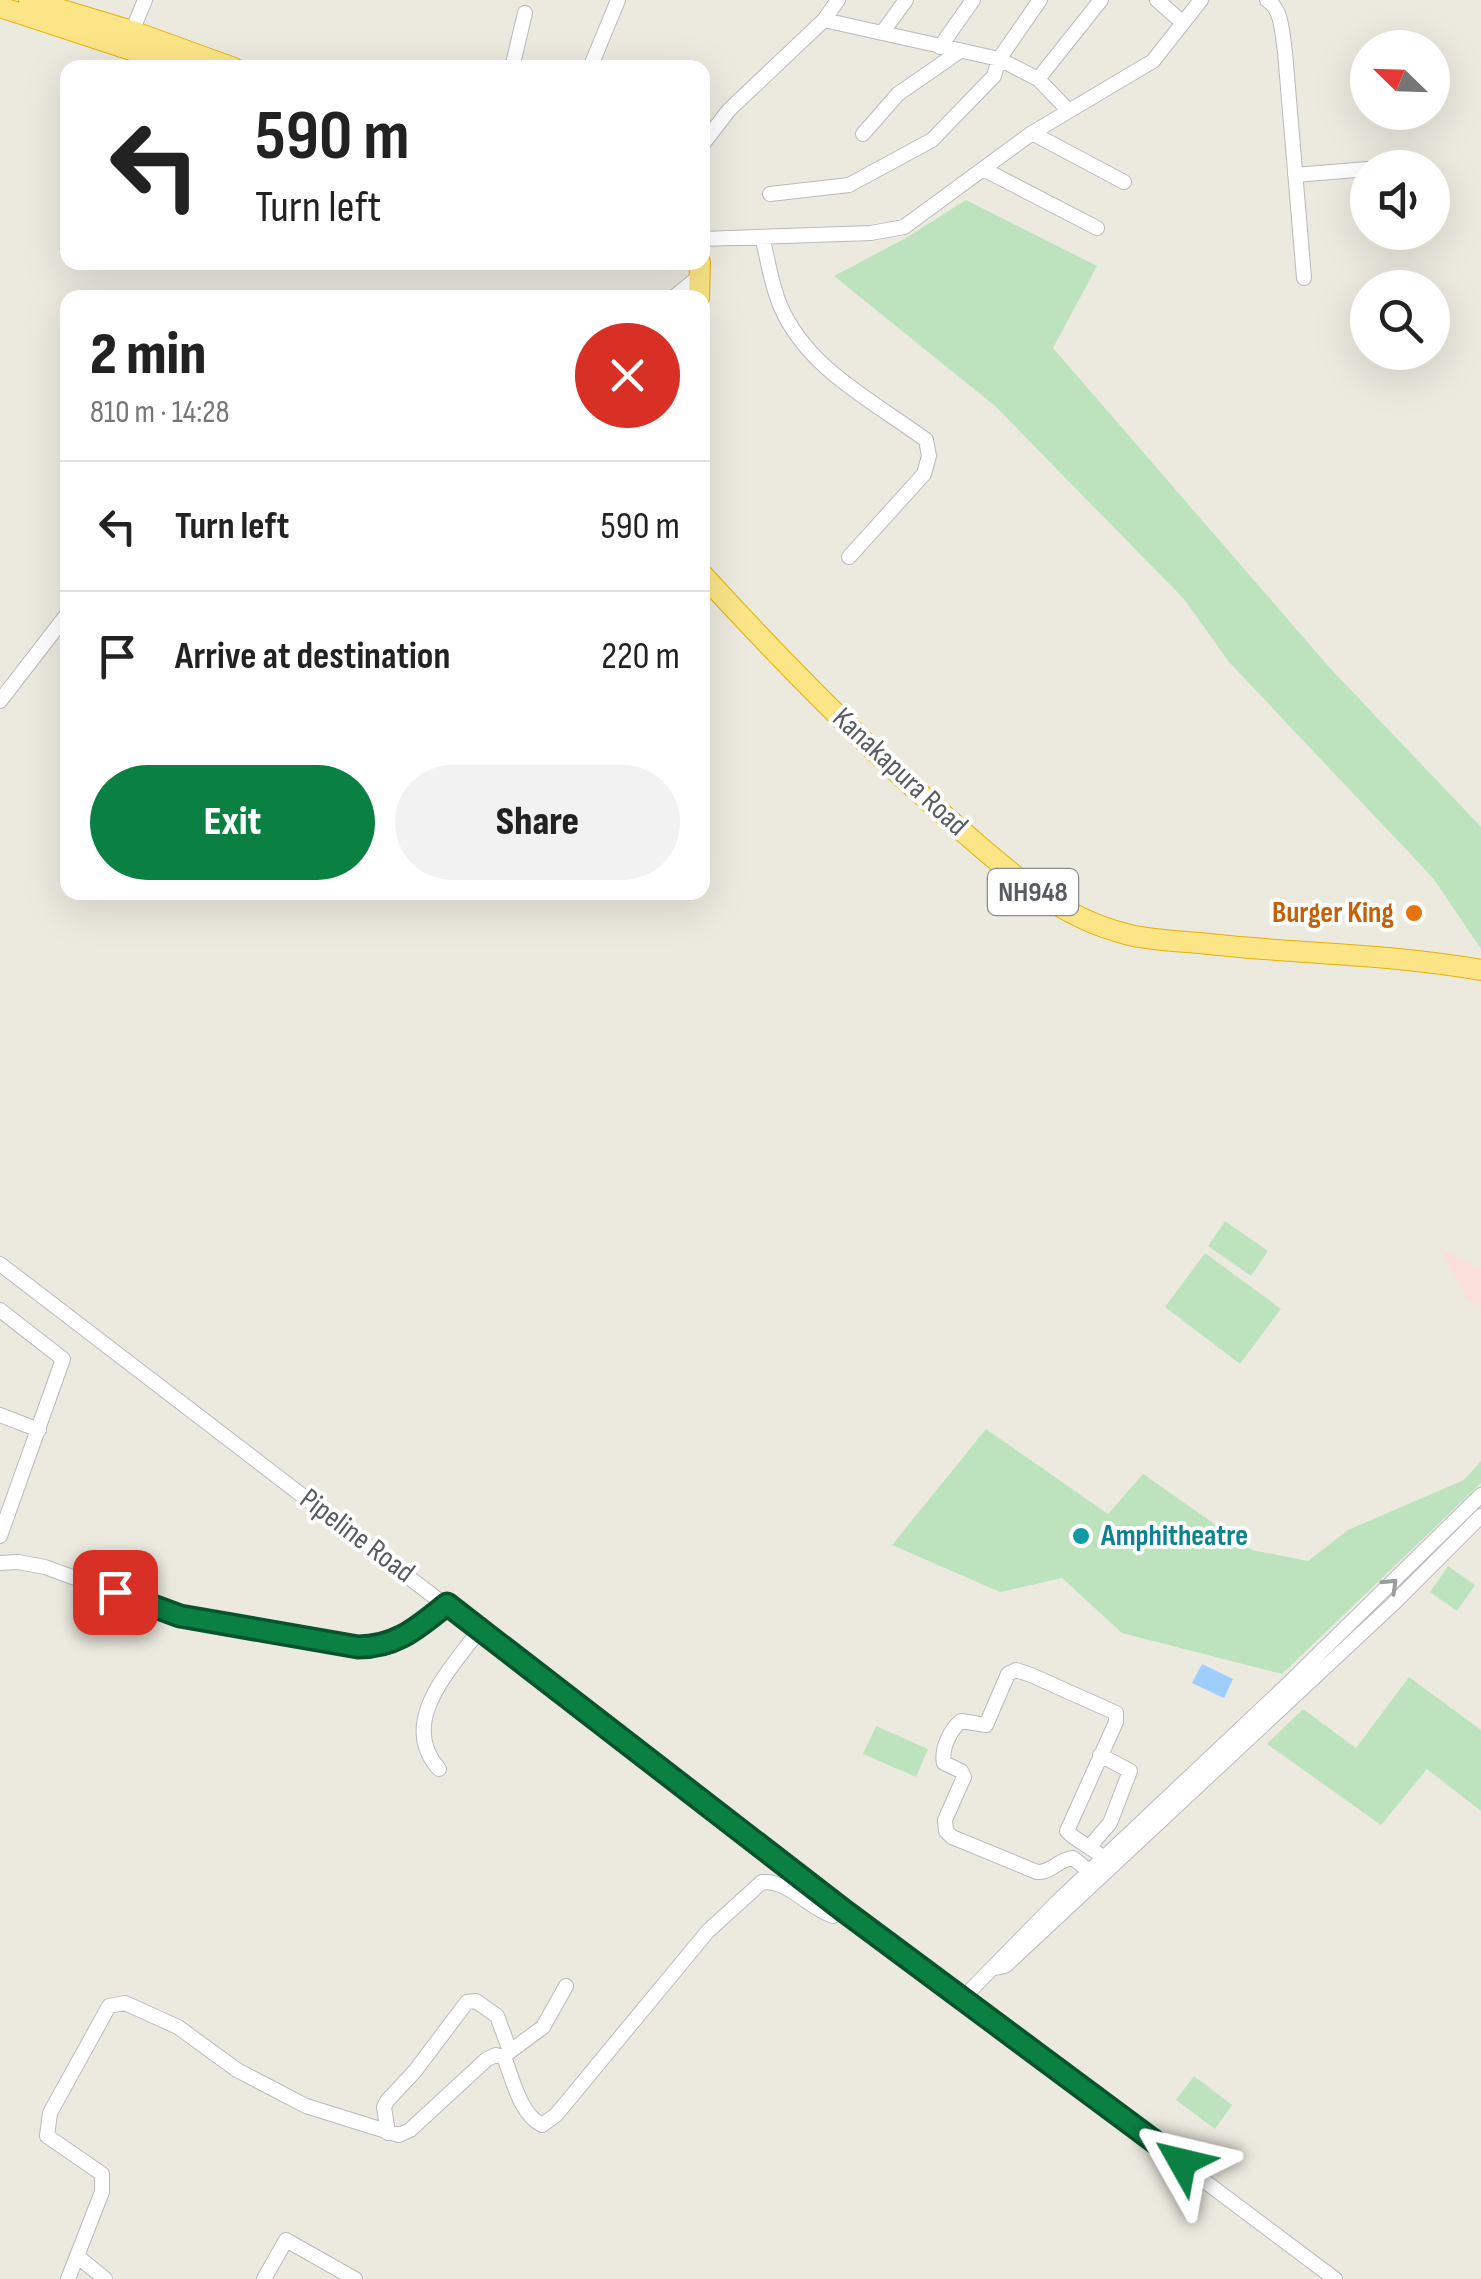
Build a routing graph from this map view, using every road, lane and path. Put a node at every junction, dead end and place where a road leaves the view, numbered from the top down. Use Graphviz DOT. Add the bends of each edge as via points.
graph roads {
  1 [pos="29,0"];
  2 [pos="145,0"];
  3 [pos="618,0"];
  4 [pos="838,0"];
  5 [pos="906,0"];
  6 [pos="973,0"];
  7 [pos="1040,0"];
  8 [pos="1101,0"];
  9 [pos="1157,0"];
  10 [pos="1200,0"];
  11 [pos="1267,0"];
  12 [pos="0,7"];
  13 [pos="526,12"];
  14 [pos="824,20"];
  15 [pos="1183,23"];
  16 [pos="882,33"];
  17 [pos="129,39"];
  18 [pos="940,46"];
  19 [pos="960,51"];
  20 [pos="999,59"];
  21 [pos="170,60"];
  22 [pos="205,60"];
  23 [pos="514,60"];
  24 [pos="593,60"];
  25 [pos="1038,79"];
  26 [pos="1068,110"];
  27 [pos="1032,133"];
  28 [pos="863,134"];
  29 [pos="710,135"];
  30 [pos="982,169"];
  31 [pos="1350,170"];
  32 [pos="1296,175"];
  33 [pos="1124,182"];
  34 [pos="770,194"];
  35 [pos="1097,228"];
  36 [pos="762,237"];
  37 [pos="710,239"];
  38 [pos="698,270"];
  39 [pos="1304,278"];
  40 [pos="680,290"];
  41 [pos="849,557"];
  42 [pos="710,583"];
  43 [pos="60,622"];
  44 [pos="0,700"];
  45 [pos="1481,970"];
  46 [pos="0,1264"];
  47 [pos="0,1310"];
  48 [pos="0,1415"];
  49 [pos="39,1430"];
  50 [pos="6,1496"];
  51 [pos="1481,1496"];
  52 [pos="1481,1516"];
  53 [pos="0,1536"];
  54 [pos="0,1563"];
  55 [pos="447,1604"];
  56 [pos="480,1630"];
  57 [pos="1100,1755"];
  58 [pos="440,1769"];
  59 [pos="1091,1845"];
  60 [pos="1103,1858"];
  61 [pos="1089,1871"];
  62 [pos="843,1910"];
  63 [pos="995,1968"];
  64 [pos="566,1986"];
  65 [pos="964,1998"];
  66 [pos="507,2054"];
  67 [pos="388,2133"];
  68 [pos="77,2256"];
  69 [pos="68,2279"];
  70 [pos="105,2279"];
  71 [pos="264,2279"];
  72 [pos="355,2279"];
  73 [pos="1335,2279"];
  1 -- 17 [label="highway"];
  2 -- 17 [label="street"];
  3 -- 24 [label="street"];
  4 -- 14 [label="street"];
  5 -- 16 [label="street"];
  6 -- 18 [label="street"];
  7 -- 20 [label="street"];
  8 -- 25 [label="street"];
  9 -- 15 [label="street"];
  10 -- 15 [label="street"];
  11 -- 32 [label="street" via="1279,16"];
  12 -- 17 [label="highway"];
  13 -- 23 [label="street"];
  14 -- 16 [label="street"];
  14 -- 29 [label="street"];
  15 -- 26 [label="street" via="1154,61"];
  16 -- 18 [label="street"];
  17 -- 21 [label="highway"];
  17 -- 22 [label="highway"];
  18 -- 19 [label="street"];
  19 -- 20 [label="street"];
  19 -- 28 [label="street" via="898,94"];
  20 -- 25 [label="street"];
  20 -- 34 [label="street" via="994,76 932,140 849,185"];
  25 -- 26 [label="street"];
  26 -- 27 [label="street"];
  27 -- 30 [label="street"];
  27 -- 33 [label="street"];
  30 -- 35 [label="street"];
  30 -- 36 [label="street" via="904,227"];
  31 -- 32 [label="street"];
  32 -- 39 [label="street"];
  36 -- 37 [label="street"];
  36 -- 41 [label="street" via="779,304 799,340 822,366 926,440 924,474"];
  38 -- 40 [label="street"];
  42 -- 45 [label="highway, Kanakapura Road / NH948" via="902,778 1029,890 1078,918 1129,935"];
  43 -- 44 [label="street"];
  46 -- 55 [label="street, Pipeline Road"];
  47 -- 49 [label="street" via="63,1360"];
  48 -- 49 [label="street"];
  49 -- 50 [label="street"];
  50 -- 53 [label="street"];
  60 -- 51 [label="street, one-way"];
  52 -- 63 [label="street" via="1066,1911"];
  54 -- 55 [label="street" via="45,1567 180,1616 358,1647 404,1638"];
  55 -- 56 [label="street, Pipeline Road"];
  56 -- 58 [label="street" via="441,1681 424,1720 423,1743"];
  56 -- 62 [label="street, Pipeline Road"];
  57 -- 59 [label="street" via="1067,1831"];
  57 -- 59 [label="street" via="1130,1771 1110,1823"];
  57 -- 61 [label="street" via="1116,1713 1016,1670 1008,1674 986,1725 961,1721 942,1754 964,1776 945,1820 952,1837 1037,1872 1065,1858"];
  59 -- 60 [label="street"];
  60 -- 61 [label="street"];
  61 -- 63 [label="street"];
  62 -- 65 [label="street, Pipeline Road"];
  62 -- 66 [label="street" via="832,1916 774,1881 762,1882 708,1930 542,2126 526,2110"];
  63 -- 65 [label="street"];
  64 -- 66 [label="street" via="543,2026"];
  65 -- 73 [label="street, Pipeline Road"];
  66 -- 67 [label="street" via="487,2059 410,2130"];
  66 -- 67 [label="street" via="498,2016 467,2002 387,2101"];
  67 -- 68 [label="street" via="306,2106 237,2070 178,2028 125,2004 109,2006 50,2113 47,2136 102,2174 102,2192"];
  68 -- 69 [label="street"];
  68 -- 70 [label="street"];
  71 -- 72 [label="street" via="286,2240"];
}
